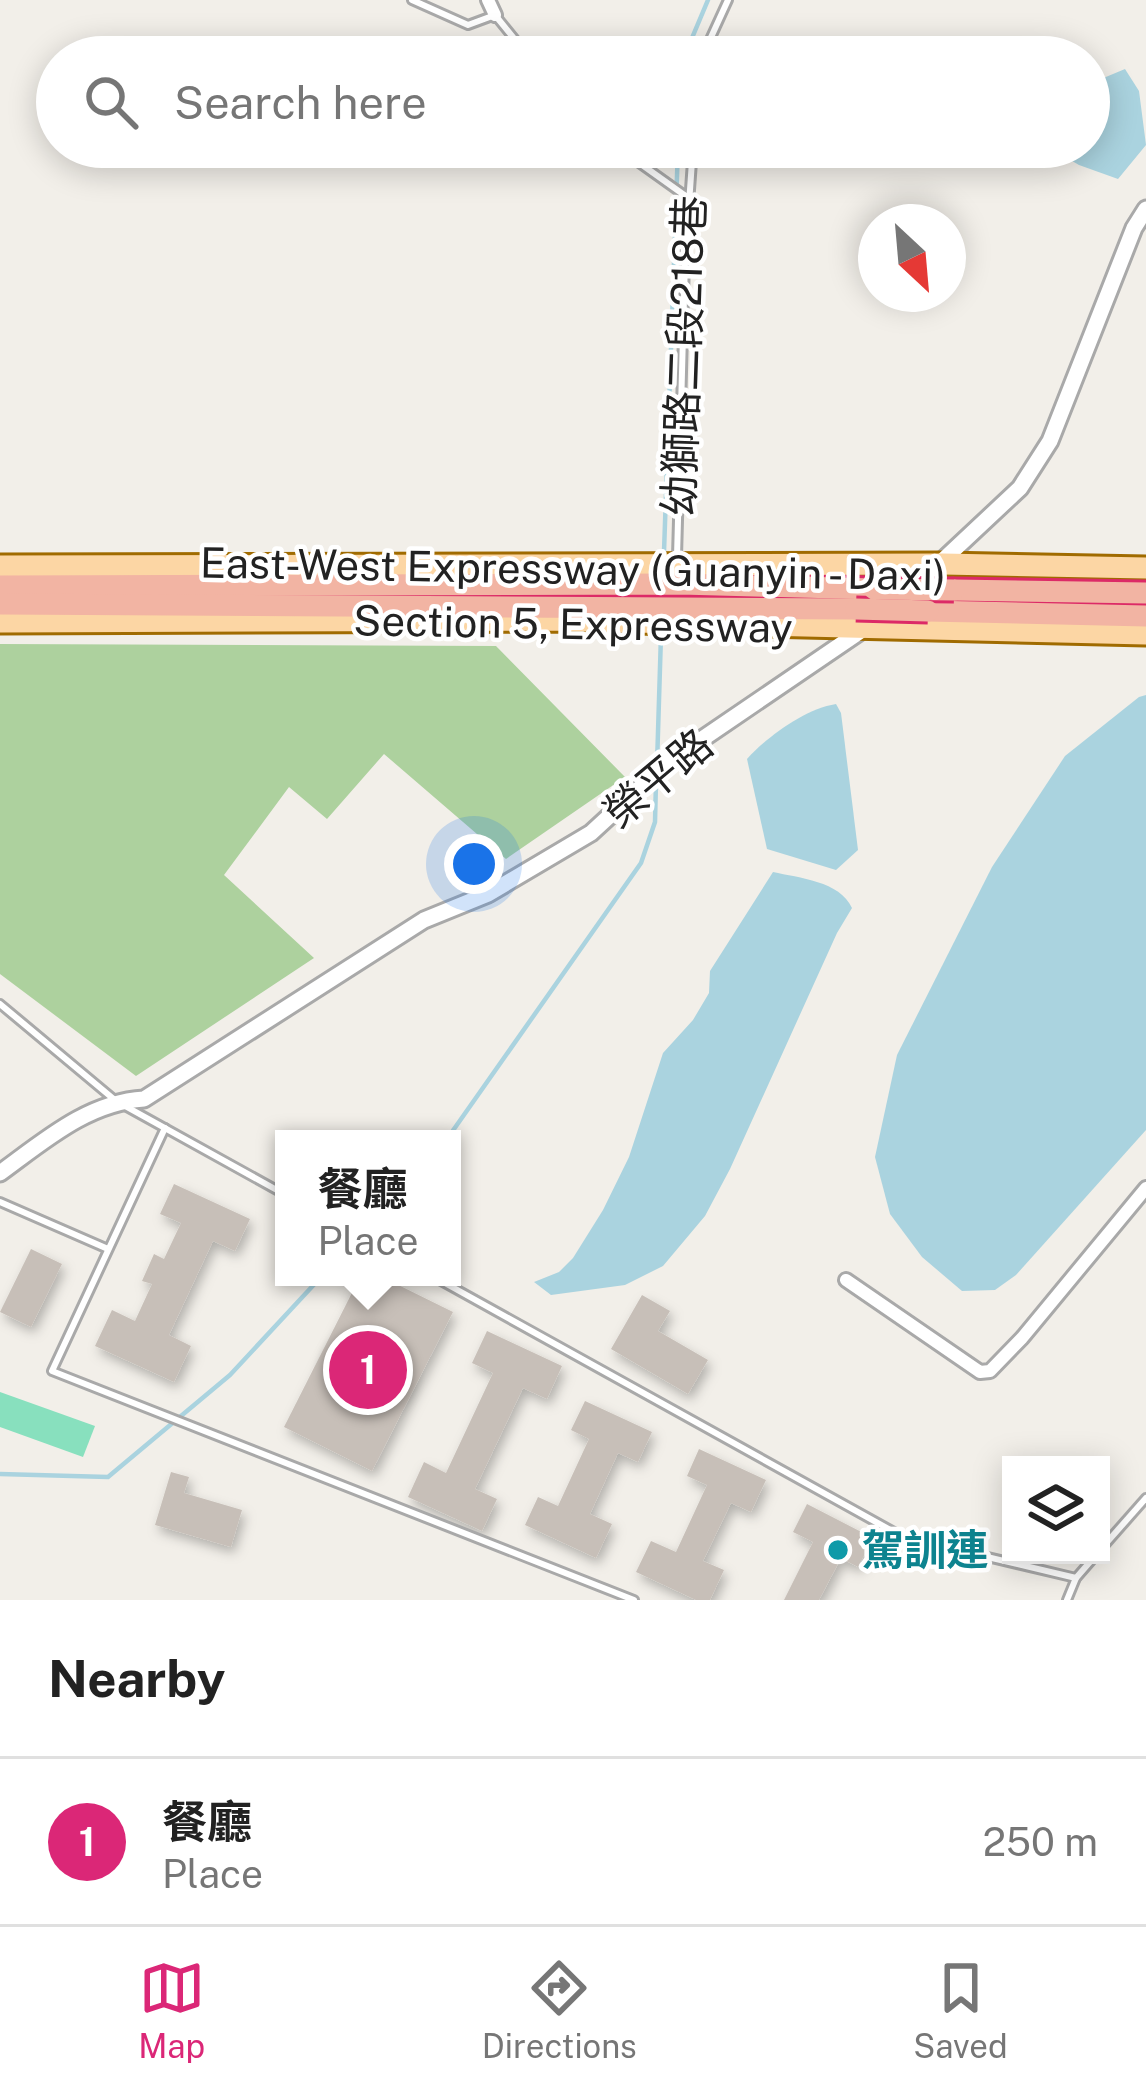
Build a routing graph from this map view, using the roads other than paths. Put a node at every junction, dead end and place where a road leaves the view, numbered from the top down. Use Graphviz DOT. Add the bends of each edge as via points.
graph roads {
  1 [pos="412,0"];
  2 [pos="488,0"];
  3 [pos="728,0"];
  4 [pos="496,15"];
  5 [pos="513,36"];
  6 [pos="712,36"];
  7 [pos="646,168"];
  8 [pos="690,168"];
  9 [pos="686,196"];
  10 [pos="1146,209"];
  11 [pos="943,564"];
  12 [pos="0,566"];
  13 [pos="1146,568"];
  14 [pos="0,586"];
  15 [pos="666,589"];
  16 [pos="1146,593"];
  17 [pos="0,604"];
  18 [pos="1146,616"];
  19 [pos="862,618"];
  20 [pos="0,622"];
  21 [pos="1146,634"];
  22 [pos="0,1004"];
  23 [pos="116,1100"];
  24 [pos="165,1128"];
  25 [pos="0,1173"];
  26 [pos="1146,1188"];
  27 [pos="275,1189"];
  28 [pos="0,1202"];
  29 [pos="108,1250"];
  30 [pos="845,1280"];
  31 [pos="450,1286"];
  32 [pos="1146,1498"];
  33 [pos="1110,1538"];
  34 [pos="1088,1564"];
  35 [pos="1076,1578"];
  36 [pos="634,1600"];
  37 [pos="1067,1600"];
  1 -- 4 [label="lane" via="468,26"];
  2 -- 4 [label="street"];
  3 -- 6 [label="lane"];
  4 -- 5 [label="lane"];
  7 -- 9 [label="lane"];
  8 -- 9 [label="lane, 幼獅路二段218巷"];
  9 -- 15 [label="lane, 幼獅路二段218巷"];
  10 -- 11 [label="street, 榮平路" via="1050,441 1020,488"];
  11 -- 13 [label="main road, Section 5, Expressway"];
  11 -- 15 [label="main road, Section 5, Expressway"];
  11 -- 19 [label="street, 榮平路"];
  12 -- 15 [label="main road, Section 5, Expressway"];
  14 -- 15 [label="highway, East-West Expressway (Guanyin - Daxi)"];
  15 -- 16 [label="highway, East-West Expressway (Guanyin - Daxi), bridge"];
  15 -- 17 [label="highway, East-West Expressway (Guanyin - Daxi)"];
  15 -- 19 [label="highway, East-West Expressway (Guanyin - Daxi)"];
  18 -- 19 [label="highway, East-West Expressway (Guanyin - Daxi), bridge"];
  19 -- 20 [label="main road, Section 5, Expressway"];
  19 -- 21 [label="main road, Section 5, Expressway"];
  19 -- 23 [label="street, 榮平路" via="661,768 592,833 488,894 424,920 144,1099"];
  22 -- 23 [label="lane"];
  23 -- 24 [label="lane"];
  23 -- 25 [label="street, 榮平路"];
  24 -- 27 [label="lane"];
  24 -- 29 [label="lane"];
  26 -- 30 [label="street" via="990,1371 980,1372"];
  28 -- 29 [label="lane"];
  29 -- 36 [label="lane" via="52,1371"];
  31 -- 35 [label="lane" via="903,1538"];
  32 -- 33 [label="lane"];
  34 -- 35 [label="lane"];
  35 -- 37 [label="lane"];
}
